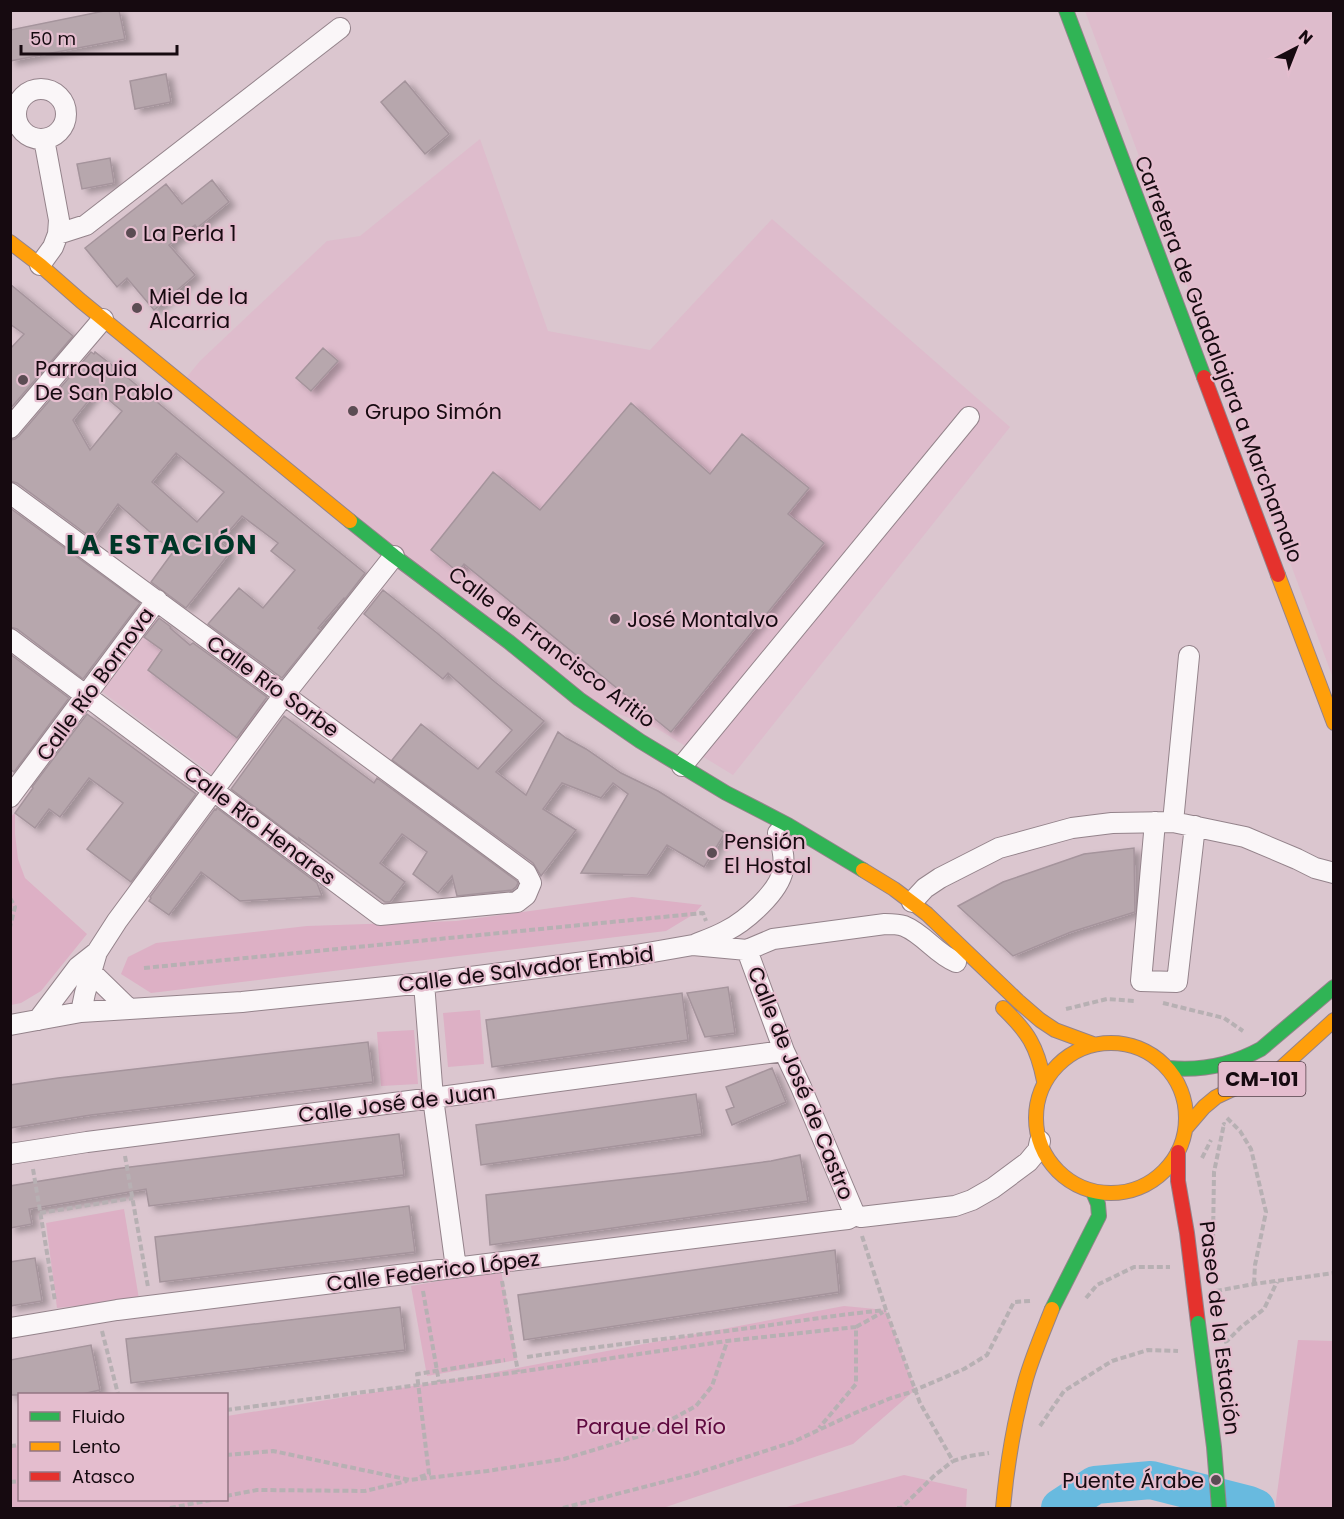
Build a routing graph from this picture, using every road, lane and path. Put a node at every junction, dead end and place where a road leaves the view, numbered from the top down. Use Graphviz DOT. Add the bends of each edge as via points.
graph roads {
  1 [pos="1066,10"];
  2 [pos="340,28"];
  3 [pos="44,139"];
  4 [pos="58,234"];
  5 [pos="10,242"];
  6 [pos="40,265"];
  7 [pos="103,319"];
  8 [pos="969,417"];
  9 [pos="10,428"];
  10 [pos="10,493"];
  11 [pos="394,556"];
  12 [pos="157,600"];
  13 [pos="10,639"];
  14 [pos="1189,656"];
  15 [pos="284,695"];
  16 [pos="86,696"];
  17 [pos="1334,723"];
  18 [pos="682,766"];
  19 [pos="214,790"];
  20 [pos="726,793"];
  21 [pos="10,797"];
  22 [pos="1164,822"];
  23 [pos="1195,826"];
  24 [pos="778,833"];
  25 [pos="822,861"];
  26 [pos="1324,871"];
  27 [pos="531,883"];
  28 [pos="1334,885"];
  29 [pos="10,898"];
  30 [pos="907,906"];
  31 [pos="10,927"];
  32 [pos="693,945"];
  33 [pos="747,950"];
  34 [pos="97,952"];
  35 [pos="960,965"];
  36 [pos="91,972"];
  37 [pos="424,983"];
  38 [pos="1332,988"];
  39 [pos="995,999"];
  40 [pos="1141,1001"];
  41 [pos="1152,1002"];
  42 [pos="129,1009"];
  43 [pos="1058,1011"];
  44 [pos="81,1012"];
  45 [pos="38,1020"];
  46 [pos="1334,1020"];
  47 [pos="10,1025"];
  48 [pos="1093,1044"];
  49 [pos="1261,1049"];
  50 [pos="783,1051"];
  51 [pos="1169,1068"];
  52 [pos="1044,1082"];
  53 [pos="433,1098"];
  54 [pos="1229,1110"];
  55 [pos="1225,1115"];
  56 [pos="1220,1120"];
  57 [pos="1186,1128"];
  58 [pos="1209,1134"];
  59 [pos="122,1137"];
  60 [pos="1040,1141"];
  61 [pos="1203,1142"];
  62 [pos="20,1152"];
  63 [pos="1178,1152"];
  64 [pos="1199,1167"];
  65 [pos="1093,1192"];
  66 [pos="133,1198"];
  67 [pos="40,1213"];
  68 [pos="855,1215"];
  69 [pos="1213,1251"];
  70 [pos="499,1262"];
  71 [pos="1172,1267"];
  72 [pos="456,1268"];
  73 [pos="420,1272"];
  74 [pos="1334,1273"];
  75 [pos="1278,1281"];
  76 [pos="1254,1284"];
  77 [pos="1194,1295"];
  78 [pos="1084,1301"];
  79 [pos="151,1306"];
  80 [pos="1052,1309"];
  81 [pos="886,1310"];
  82 [pos="98,1314"];
  83 [pos="58,1320"];
  84 [pos="856,1327"];
  85 [pos="10,1328"];
  86 [pos="727,1341"];
  87 [pos="1215,1344"];
  88 [pos="1181,1351"];
  89 [pos="527,1357"];
  90 [pos="505,1360"];
  91 [pos="437,1371"];
  92 [pos="518,1372"];
  93 [pos="439,1382"];
  94 [pos="418,1385"];
  95 [pos="915,1390"];
  96 [pos="118,1393"];
  97 [pos="228,1410"];
  98 [pos="1040,1427"];
  99 [pos="817,1430"];
  100 [pos="991,1453"];
  101 [pos="228,1455"];
  102 [pos="953,1461"];
  103 [pos="410,1480"];
  104 [pos="228,1496"];
  105 [pos="205,1501"];
  106 [pos="170,1509"];
  107 [pos="563,1509"];
  108 [pos="897,1509"];
  109 [pos="1004,1509"];
  110 [pos="1219,1509"];
  1 -- 17 [label="main road, Carretera de Guadalajara a Marchamalo"];
  2 -- 4 [label="street" via="86,225"];
  3 -- 4 [label="street" via="59,220"];
  4 -- 6 [label="street"];
  5 -- 6 [label="main road, Calle de Francisco Aritio"];
  6 -- 7 [label="main road, Calle de Francisco Aritio"];
  7 -- 9 [label="street"];
  7 -- 11 [label="main road, Calle de Francisco Aritio"];
  8 -- 18 [label="street"];
  10 -- 12 [label="street, Calle Río Sorbe"];
  11 -- 15 [label="street"];
  11 -- 18 [label="main road, Calle de Francisco Aritio" via="579,699"];
  12 -- 15 [label="street, Calle Río Sorbe"];
  12 -- 16 [label="street, Calle Río Bornova"];
  13 -- 16 [label="street, Calle Río Henares"];
  14 -- 22 [label="street"];
  15 -- 19 [label="street"];
  15 -- 27 [label="street, Calle Río Sorbe" via="526,873"];
  16 -- 19 [label="street, Calle Río Henares"];
  16 -- 21 [label="street, Calle Río Bornova"];
  18 -- 20 [label="main road, Calle de Francisco Aritio"];
  19 -- 27 [label="street, Calle Río Henares" via="380,915 517,902 526,895"];
  19 -- 34 [label="street"];
  20 -- 24 [label="main road"];
  20 -- 30 [label="main road, Calle de Francisco Aritio" via="888,885"];
  22 -- 23 [label="street"];
  22 -- 23 [label="street" via="1141,981 1177,982"];
  22 -- 30 [label="street" via="1072,828 999,848 940,878"];
  23 -- 26 [label="street" via="1245,837"];
  24 -- 25 [label="main road"];
  24 -- 32 [label="street" via="784,865 779,882 749,916 728,931"];
  26 -- 28 [label="street"];
  29 -- 31 [label="path" via="15,907"];
  30 -- 35 [label="main road" via="925,931"];
  30 -- 48 [label="main road, Calle de Francisco Aritio" via="1040,1020"];
  32 -- 33 [label="street, Calle de Salvador Embid"];
  32 -- 37 [label="street, Calle de Salvador Embid"];
  33 -- 35 [label="street, Calle de Salvador Embid" via="773,939 897,924 912,930"];
  33 -- 50 [label="street, Calle de José de Castro"];
  34 -- 36 [label="street"];
  34 -- 45 [label="street" via="78,967"];
  36 -- 42 [label="street"];
  36 -- 44 [label="street"];
  37 -- 42 [label="street, Calle de Salvador Embid"];
  37 -- 53 [label="street"];
  38 -- 49 [label="main road, CM-101"];
  39 -- 52 [label="main road" via="1033,1042"];
  40 -- 43 [label="path" via="1107,999"];
  41 -- 49 [label="path" via="1224,1018"];
  42 -- 44 [label="street, Calle de Salvador Embid"];
  44 -- 45 [label="street, Calle de Salvador Embid"];
  45 -- 47 [label="street, Calle de Salvador Embid"];
  46 -- 57 [label="main road, CM-101" via="1279,1070 1216,1097"];
  48 -- 51 [label="main road" via="1133,1045"];
  48 -- 52 [label="main road" via="1061,1061"];
  49 -- 51 [label="main road, CM-101" via="1222,1065 1188,1071"];
  50 -- 53 [label="street, Calle José de Juan"];
  50 -- 68 [label="street, Calle de José de Castro"];
  51 -- 57 [label="main road" via="1184,1096"];
  52 -- 60 [label="main road" via="1036,1106"];
  53 -- 59 [label="street, Calle José de Juan"];
  53 -- 72 [label="street"];
  54 -- 55 [label="path"];
  55 -- 56 [label="path"];
  55 -- 76 [label="path" via="1251,1149 1266,1212"];
  57 -- 63 [label="main road"];
  58 -- 61 [label="path"];
  59 -- 62 [label="street, Calle José de Juan"];
  59 -- 66 [label="path"];
  60 -- 65 [label="main road" via="1045,1156 1062,1176"];
  60 -- 68 [label="street, Calle Federico López" via="1028,1162 972,1200 955,1206"];
  62 -- 67 [label="path"];
  63 -- 65 [label="main road" via="1171,1166 1153,1182 1131,1192"];
  63 -- 77 [label="main road, Paseo de la Estación" via="1178,1181"];
  64 -- 69 [label="path" via="1209,1142 1224,1124 1214,1172"];
  65 -- 80 [label="main road" via="1099,1216"];
  66 -- 67 [label="path"];
  66 -- 79 [label="path"];
  67 -- 83 [label="path"];
  68 -- 70 [label="street, Calle Federico López" via="848,1219"];
  68 -- 81 [label="path"];
  70 -- 72 [label="street, Calle Federico López"];
  70 -- 92 [label="path"];
  71 -- 78 [label="path" via="1134,1267 1098,1285"];
  72 -- 73 [label="street, Calle Federico López"];
  73 -- 79 [label="street, Calle Federico López"];
  73 -- 91 [label="path"];
  74 -- 75 [label="path"];
  75 -- 76 [label="path"];
  75 -- 87 [label="path" via="1264,1309 1227,1341"];
  76 -- 77 [label="path"];
  77 -- 110 [label="main road, Paseo de la Estación, bridge"];
  79 -- 82 [label="street, Calle Federico López"];
  80 -- 95 [label="path" via="1034,1301 1014,1302 987,1355"];
  80 -- 109 [label="main road, bridge" via="1023,1390"];
  81 -- 84 [label="path"];
  81 -- 89 [label="path"];
  81 -- 95 [label="path"];
  82 -- 83 [label="street, Calle Federico López"];
  82 -- 96 [label="path"];
  83 -- 85 [label="street, Calle Federico López"];
  84 -- 86 [label="path"];
  84 -- 99 [label="path" via="856,1384"];
  86 -- 92 [label="path"];
  86 -- 103 [label="path" via="712,1386 696,1406 643,1435 564,1459"];
  88 -- 98 [label="path" via="1148,1350 1112,1361 1064,1391"];
  90 -- 91 [label="path"];
  91 -- 93 [label="path"];
  91 -- 94 [label="path" via="417,1374"];
  92 -- 93 [label="path"];
  93 -- 94 [label="path"];
  94 -- 97 [label="path"];
  94 -- 103 [label="path" via="429,1474"];
  95 -- 99 [label="path"];
  95 -- 102 [label="path"];
  99 -- 107 [label="path" via="793,1442 694,1474"];
  100 -- 102 [label="path"];
  101 -- 103 [label="path" via="273,1451"];
  102 -- 108 [label="path"];
  103 -- 104 [label="path" via="365,1491 257,1490"];
  105 -- 106 [label="path"];
}
